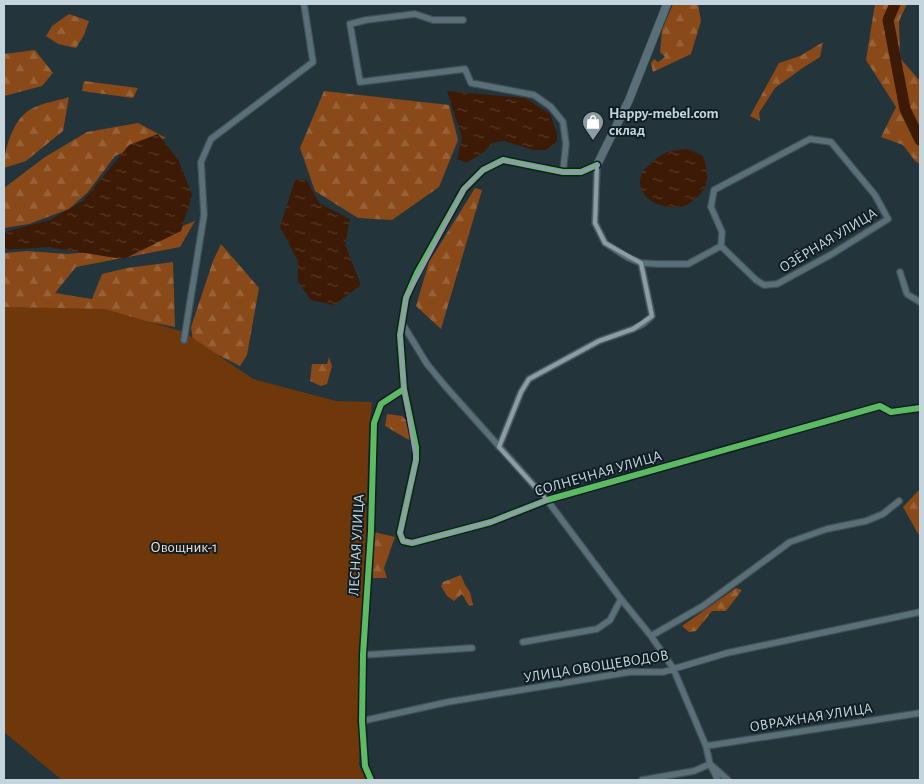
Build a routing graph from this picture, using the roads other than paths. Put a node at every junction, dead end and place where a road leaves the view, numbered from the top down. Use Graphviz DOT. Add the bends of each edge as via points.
graph roads {
  1 [pos="304,4"];
  2 [pos="667,4"];
  3 [pos="463,20"];
  4 [pos="597,165"];
  5 [pos="563,172"];
  6 [pos="721,246"];
  7 [pos="641,263"];
  8 [pos="900,272"];
  9 [pos="920,302"];
  10 [pos="402,324"];
  11 [pos="184,340"];
  12 [pos="404,389"];
  13 [pos="920,408"];
  14 [pos="499,447"];
  15 [pos="547,500"];
  16 [pos="899,501"];
  17 [pos="621,599"];
  18 [pos="920,612"];
  19 [pos="651,636"];
  20 [pos="522,642"];
  21 [pos="472,648"];
  22 [pos="363,655"];
  23 [pos="672,668"];
  24 [pos="920,713"];
  25 [pos="362,721"];
  26 [pos="706,746"];
  27 [pos="710,764"];
  28 [pos="371,780"];
  29 [pos="642,780"];
  30 [pos="718,780"];
  31 [pos="728,780"];
  1 -- 11 [label="street" via="312,62 211,139 201,162 204,215"];
  2 -- 4 [label="street" via="629,100"];
  3 -- 5 [label="street" via="433,20 415,14 350,24 360,82 465,69 471,83 534,95 564,122"];
  4 -- 5 [label="street" via="581,172"];
  4 -- 7 [label="street" via="595,223 605,243"];
  5 -- 10 [label="street" via="503,160 483,170 464,189 417,273 406,298"];
  6 -- 6 [label="street, ОЗЁРНАЯ УЛИЦА" via="756,280 764,285 777,284 888,219 875,195 831,142 810,139 714,190 711,207 722,232"];
  6 -- 7 [label="street" via="688,264"];
  7 -- 14 [label="street" via="652,316 643,324 599,341 530,379 521,392"];
  8 -- 9 [label="street" via="907,294"];
  10 -- 12 [label="street"];
  10 -- 14 [label="street" via="436,376"];
  12 -- 15 [label="street, СОЛНЕЧНАЯ УЛИЦА" via="416,460 400,533 403,541 412,543 491,522"];
  12 -- 22 [label="street, ЛЕСНАЯ УЛИЦА" via="381,404 374,423"];
  13 -- 15 [label="street, СОЛНЕЧНАЯ УЛИЦА" via="891,412 880,406"];
  14 -- 15 [label="street"];
  15 -- 17 [label="street"];
  16 -- 19 [label="street, УЛИЦА ОВОЩЕВОДОВ" via="884,514 866,521 827,529 790,542 703,606"];
  17 -- 19 [label="street"];
  17 -- 20 [label="street" via="610,620 597,629"];
  18 -- 23 [label="street, УЛИЦА ОВОЩЕВОДОВ" via="727,653"];
  19 -- 23 [label="street"];
  21 -- 22 [label="street"];
  22 -- 25 [label="street, ЛЕСНАЯ УЛИЦА"];
  23 -- 25 [label="street, УЛИЦА ОВОЩЕВОДОВ" via="448,702"];
  23 -- 26 [label="street"];
  24 -- 26 [label="street, ОВРАЖНАЯ УЛИЦА"];
  25 -- 28 [label="street, ЛЕСНАЯ УЛИЦА" via="365,766"];
  26 -- 27 [label="street"];
  27 -- 29 [label="street" via="694,771"];
  27 -- 30 [label="street"];
  27 -- 31 [label="street"];
}
